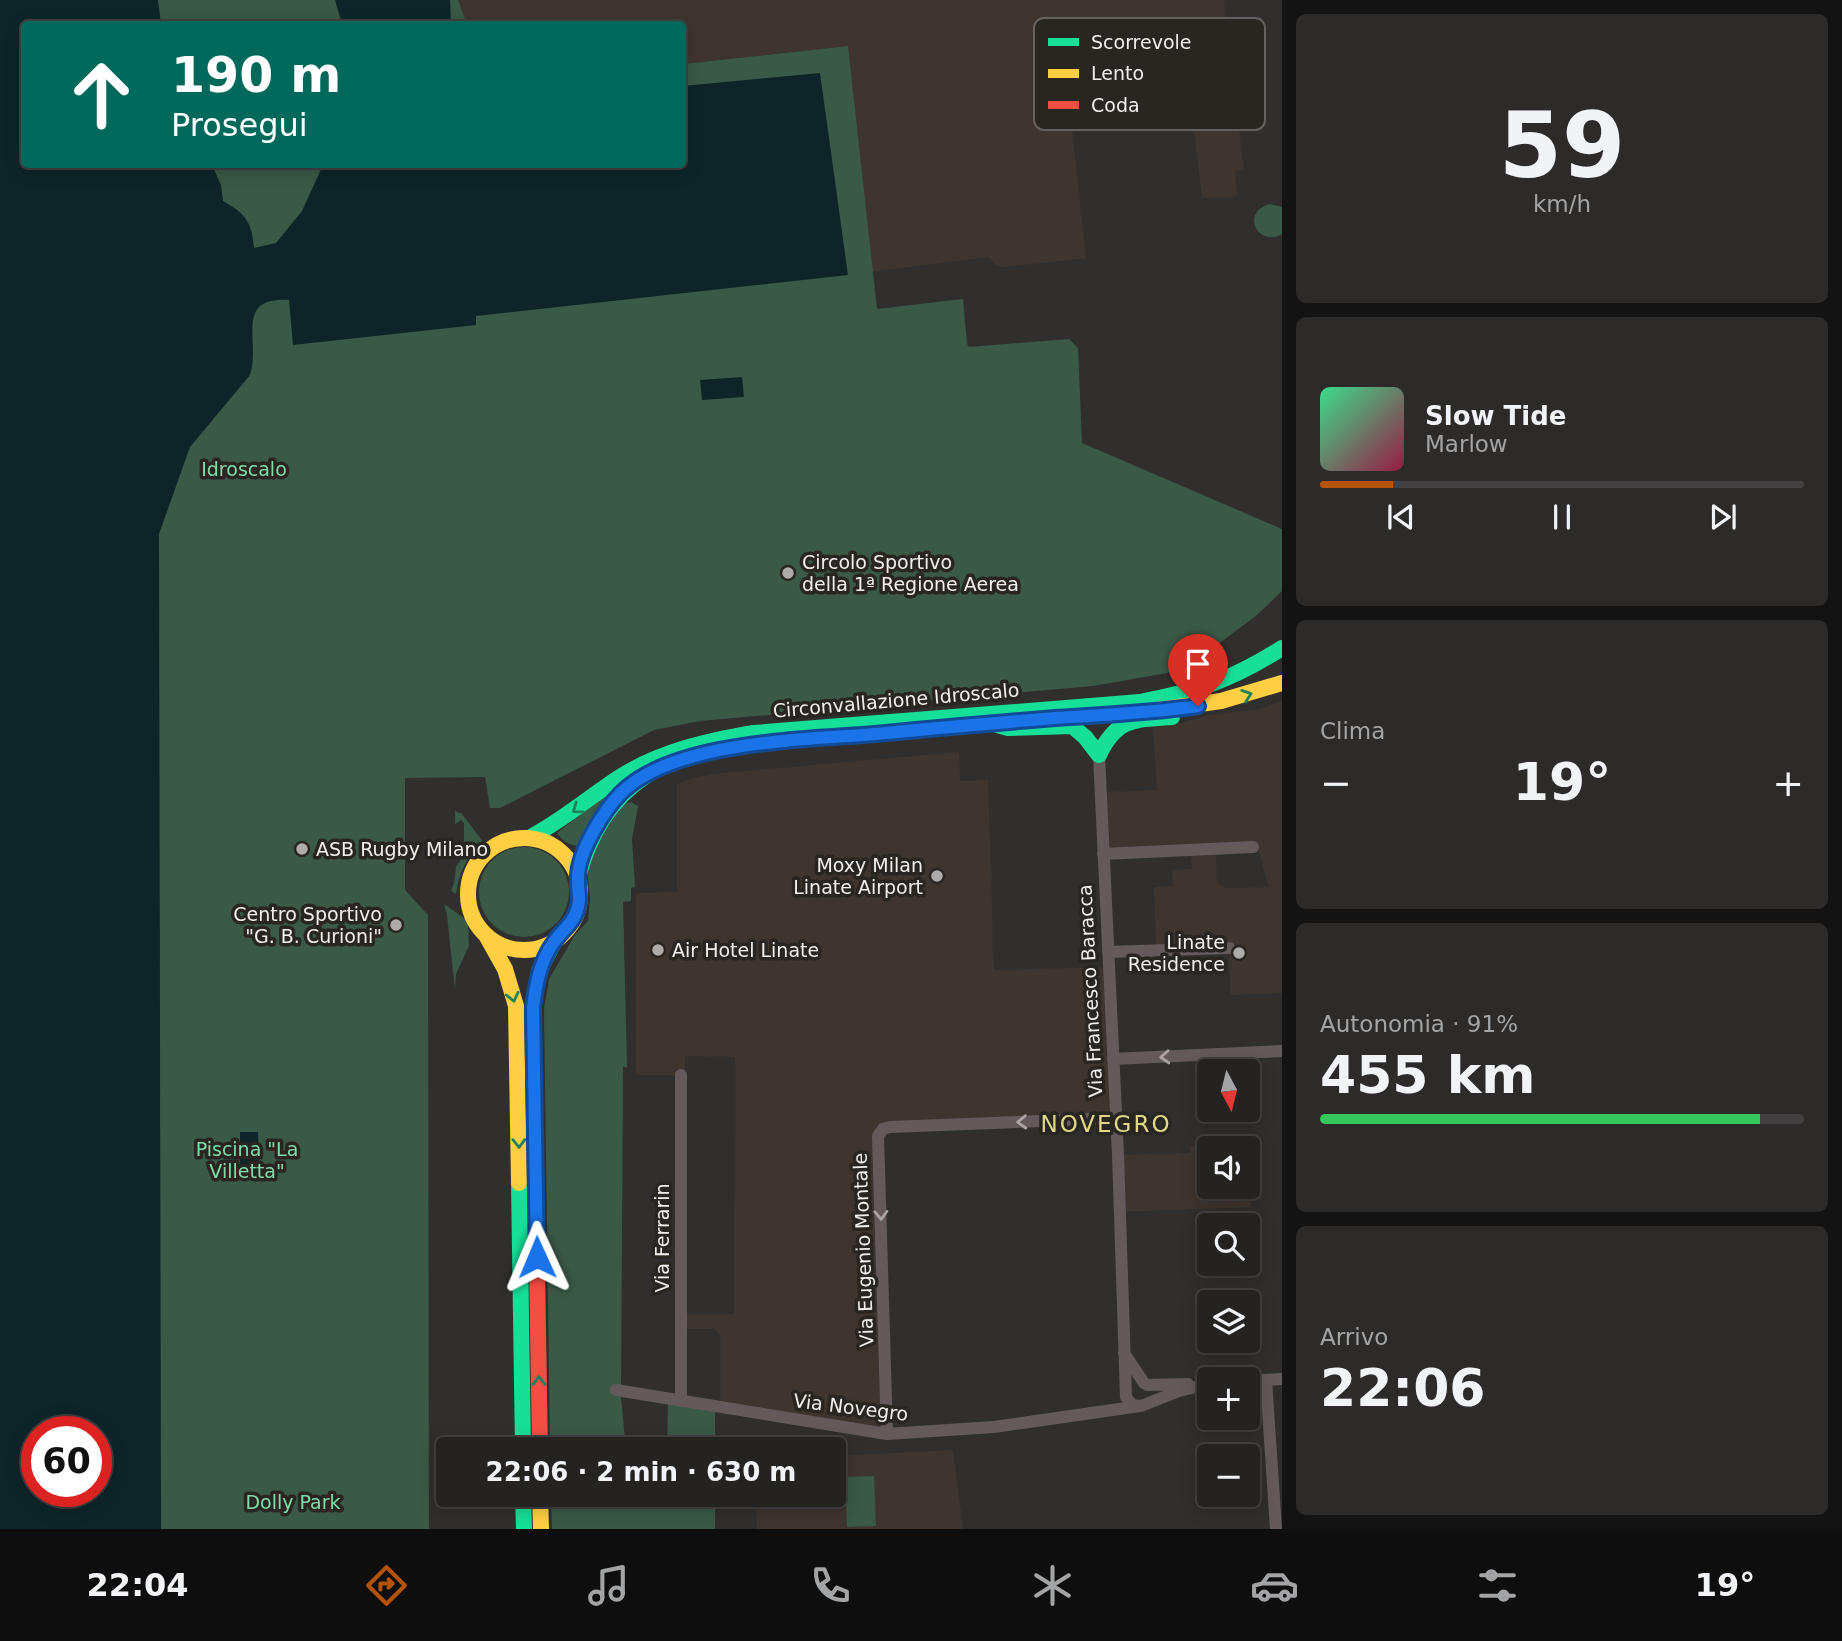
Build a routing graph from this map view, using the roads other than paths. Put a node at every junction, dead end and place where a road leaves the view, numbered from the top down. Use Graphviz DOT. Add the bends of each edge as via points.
graph roads {
  1 [pos="1282,648"];
  2 [pos="1282,683"];
  3 [pos="1212,705"];
  4 [pos="991,723"];
  5 [pos="1099,755"];
  6 [pos="529,838"];
  7 [pos="1253,847"];
  8 [pos="1103,854"];
  9 [pos="578,877"];
  10 [pos="486,935"];
  11 [pos="555,940"];
  12 [pos="1229,948"];
  13 [pos="1108,952"];
  14 [pos="1282,1051"];
  15 [pos="1113,1059"];
  16 [pos="681,1075"];
  17 [pos="1115,1118"];
  18 [pos="1123,1352"];
  19 [pos="1282,1379"];
  20 [pos="1260,1380"];
  21 [pos="1266,1380"];
  22 [pos="1146,1384"];
  23 [pos="616,1390"];
  24 [pos="1126,1394"];
  25 [pos="681,1401"];
  26 [pos="1142,1406"];
  27 [pos="1082,1415"];
  28 [pos="887,1434"];
  29 [pos="523,1437"];
  30 [pos="540,1437"];
  31 [pos="523,1507"];
  32 [pos="540,1507"];
  33 [pos="524,1529"];
  34 [pos="541,1529"];
  35 [pos="1276,1529"];
  1 -- 6 [label="main road, Circonvallazione Idroscalo, one-way" via="1241,673 1177,696 754,733 695,744 618,778"];
  3 -- 2 [label="main road, Circonvallazione Idroscalo, one-way"];
  3 -- 4 [label="main road, Circonvallazione Idroscalo"];
  3 -- 5 [label="main road" via="1180,716 1125,722 1105,739"];
  4 -- 5 [label="main road" via="1008,728 1072,726"];
  4 -- 9 [label="main road, Circonvallazione Idroscalo" via="754,745 673,764 636,781 616,799 594,829"];
  5 -- 8 [label="street, Via Francesco Baracca"];
  6 -- 9 [label="main road" via="559,850"];
  6 -- 10 [label="main road" via="495,846 472,874 471,911"];
  7 -- 8 [label="street"];
  8 -- 13 [label="street, Via Francesco Baracca"];
  9 -- 11 [label="main road" via="575,917"];
  10 -- 11 [label="main road" via="518,949"];
  10 -- 29 [label="main road, one-way" via="505,969 516,1006"];
  30 -- 11 [label="main road, one-way" via="533,1007 539,971"];
  12 -- 13 [label="street"];
  13 -- 15 [label="street, Via Francesco Baracca"];
  14 -- 15 [label="street, one-way"];
  15 -- 17 [label="street, Via Francesco Baracca"];
  16 -- 25 [label="street, Via Ferrarin"];
  17 -- 18 [label="street, Via Francesco Baracca"];
  17 -- 28 [label="street, Via Eugenio Montale, one-way" via="883,1129 878,1136"];
  18 -- 22 [label="street"];
  18 -- 24 [label="street, Via Francesco Baracca"];
  19 -- 21 [label="street"];
  20 -- 21 [label="street"];
  21 -- 35 [label="street"];
  22 -- 24 [label="street" via="1133,1383"];
  22 -- 26 [label="street" via="1151,1396"];
  22 -- 26 [label="street, Via Novegro" via="1209,1384"];
  23 -- 25 [label="street, Via Novegro"];
  24 -- 26 [label="street" via="1132,1405"];
  24 -- 27 [label="street, Via Novegro" via="1113,1405"];
  25 -- 28 [label="street, Via Novegro"];
  26 -- 27 [label="street, Via Novegro"];
  27 -- 28 [label="street, Via Novegro"];
  31 -- 33 [label="main road"];
  32 -- 34 [label="main road"];
}
